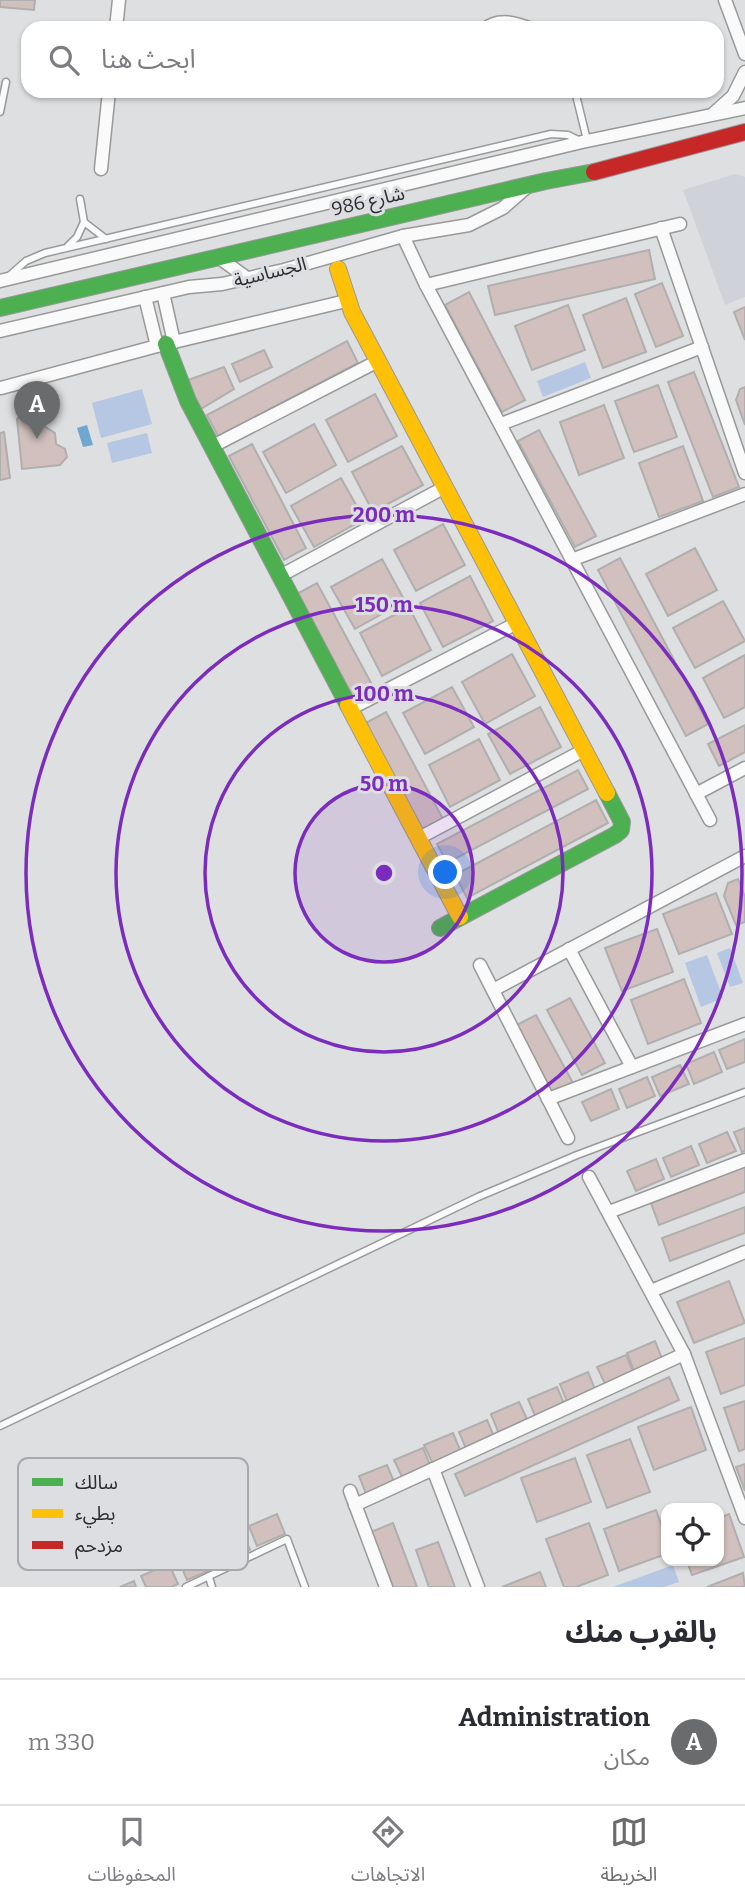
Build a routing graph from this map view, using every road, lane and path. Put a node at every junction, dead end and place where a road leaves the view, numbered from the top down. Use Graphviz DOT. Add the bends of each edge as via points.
graph roads {
  1 [pos="119,0"];
  2 [pos="725,0"];
  3 [pos="117,21"];
  4 [pos="492,21"];
  5 [pos="512,21"];
  6 [pos="745,54"];
  7 [pos="745,72"];
  8 [pos="6,82"];
  9 [pos="108,98"];
  10 [pos="576,98"];
  11 [pos="745,108"];
  12 [pos="0,112"];
  13 [pos="710,116"];
  14 [pos="745,132"];
  15 [pos="585,142"];
  16 [pos="100,169"];
  17 [pos="528,186"];
  18 [pos="80,199"];
  19 [pos="84,222"];
  20 [pos="680,224"];
  21 [pos="661,228"];
  22 [pos="403,236"];
  23 [pos="106,239"];
  24 [pos="66,248"];
  25 [pos="218,257"];
  26 [pos="338,269"];
  27 [pos="247,278"];
  28 [pos="3,280"];
  29 [pos="426,285"];
  30 [pos="163,293"];
  31 [pos="145,297"];
  32 [pos="346,301"];
  33 [pos="0,308"];
  34 [pos="0,331"];
  35 [pos="165,344"];
  36 [pos="702,346"];
  37 [pos="378,361"];
  38 [pos="1,388"];
  39 [pos="501,424"];
  40 [pos="213,446"];
  41 [pos="745,472"];
  42 [pos="445,487"];
  43 [pos="745,495"];
  44 [pos="574,559"];
  45 [pos="280,576"];
  46 [pos="517,623"];
  47 [pos="350,709"];
  48 [pos="584,750"];
  49 [pos="745,768"];
  50 [pos="696,794"];
  51 [pos="710,820"];
  52 [pos="419,838"];
  53 [pos="745,856"];
  54 [pos="460,917"];
  55 [pos="440,928"];
  56 [pos="569,949"];
  57 [pos="480,965"];
  58 [pos="493,990"];
  59 [pos="745,1024"];
  60 [pos="632,1067"];
  61 [pos="745,1092"];
  62 [pos="548,1099"];
  63 [pos="568,1138"];
  64 [pos="745,1160"];
  65 [pos="589,1177"];
  66 [pos="609,1212"];
  67 [pos="745,1252"];
  68 [pos="651,1291"];
  69 [pos="684,1354"];
  70 [pos="0,1426"];
  71 [pos="433,1469"];
  72 [pos="349,1491"];
  73 [pos="355,1505"];
  74 [pos="745,1518"];
  75 [pos="248,1558"];
  76 [pos="223,1570"];
  77 [pos="209,1577"];
  78 [pos="186,1587"];
  79 [pos="212,1587"];
  80 [pos="304,1587"];
  81 [pos="386,1587"];
  82 [pos="478,1587"];
  1 -- 3 [label="street"];
  2 -- 6 [label="street"];
  4 -- 5 [label="lane"];
  7 -- 13 [label="street" via="733,96"];
  8 -- 12 [label="lane"];
  9 -- 16 [label="street"];
  10 -- 15 [label="lane"];
  11 -- 13 [label="street, شارع 986"];
  13 -- 15 [label="street, شارع 986"];
  14 -- 17 [label="street, شارع 986"];
  15 -- 23 [label="lane" via="551,134"];
  15 -- 28 [label="street, شارع 986"];
  17 -- 22 [label="street, الجساسية" via="481,220"];
  17 -- 25 [label="street, شارع 986"];
  18 -- 19 [label="lane"];
  19 -- 23 [label="lane"];
  19 -- 24 [label="lane"];
  20 -- 21 [label="street"];
  21 -- 29 [label="street"];
  21 -- 36 [label="street"];
  22 -- 27 [label="street, الجساسية"];
  22 -- 29 [label="street"];
  23 -- 24 [label="lane"];
  24 -- 28 [label="lane" via="32,258"];
  25 -- 27 [label="street"];
  25 -- 33 [label="street, شارع 986"];
  26 -- 32 [label="street"];
  27 -- 30 [label="street, الجساسية"];
  29 -- 39 [label="street"];
  30 -- 31 [label="street, الجساسية"];
  30 -- 35 [label="street"];
  31 -- 34 [label="street, الجساسية"];
  31 -- 35 [label="street"];
  32 -- 35 [label="street"];
  32 -- 37 [label="street"];
  35 -- 38 [label="street"];
  35 -- 40 [label="street"];
  36 -- 39 [label="street"];
  36 -- 41 [label="street"];
  37 -- 40 [label="street"];
  37 -- 42 [label="street"];
  39 -- 44 [label="street"];
  40 -- 45 [label="street"];
  42 -- 45 [label="street"];
  42 -- 46 [label="street"];
  43 -- 44 [label="street"];
  44 -- 50 [label="street"];
  45 -- 47 [label="street"];
  46 -- 47 [label="street"];
  46 -- 48 [label="street"];
  47 -- 52 [label="street"];
  48 -- 52 [label="street"];
  48 -- 54 [label="street" via="622,822 621,830"];
  49 -- 50 [label="street"];
  50 -- 51 [label="street"];
  52 -- 54 [label="street"];
  53 -- 56 [label="street"];
  54 -- 55 [label="street"];
  56 -- 58 [label="street"];
  56 -- 60 [label="street"];
  57 -- 58 [label="street"];
  58 -- 62 [label="street"];
  59 -- 60 [label="street"];
  60 -- 62 [label="street"];
  61 -- 70 [label="lane" via="478,1197"];
  62 -- 63 [label="street"];
  64 -- 66 [label="street"];
  65 -- 66 [label="street"];
  66 -- 68 [label="street"];
  67 -- 68 [label="street"];
  68 -- 69 [label="street"];
  69 -- 71 [label="street"];
  69 -- 74 [label="street"];
  71 -- 73 [label="street"];
  71 -- 82 [label="street"];
  72 -- 73 [label="street"];
  73 -- 81 [label="street"];
  75 -- 80 [label="lane" via="286,1539"];
  76 -- 77 [label="lane"];
  77 -- 78 [label="lane"];
  77 -- 79 [label="lane"];
}
